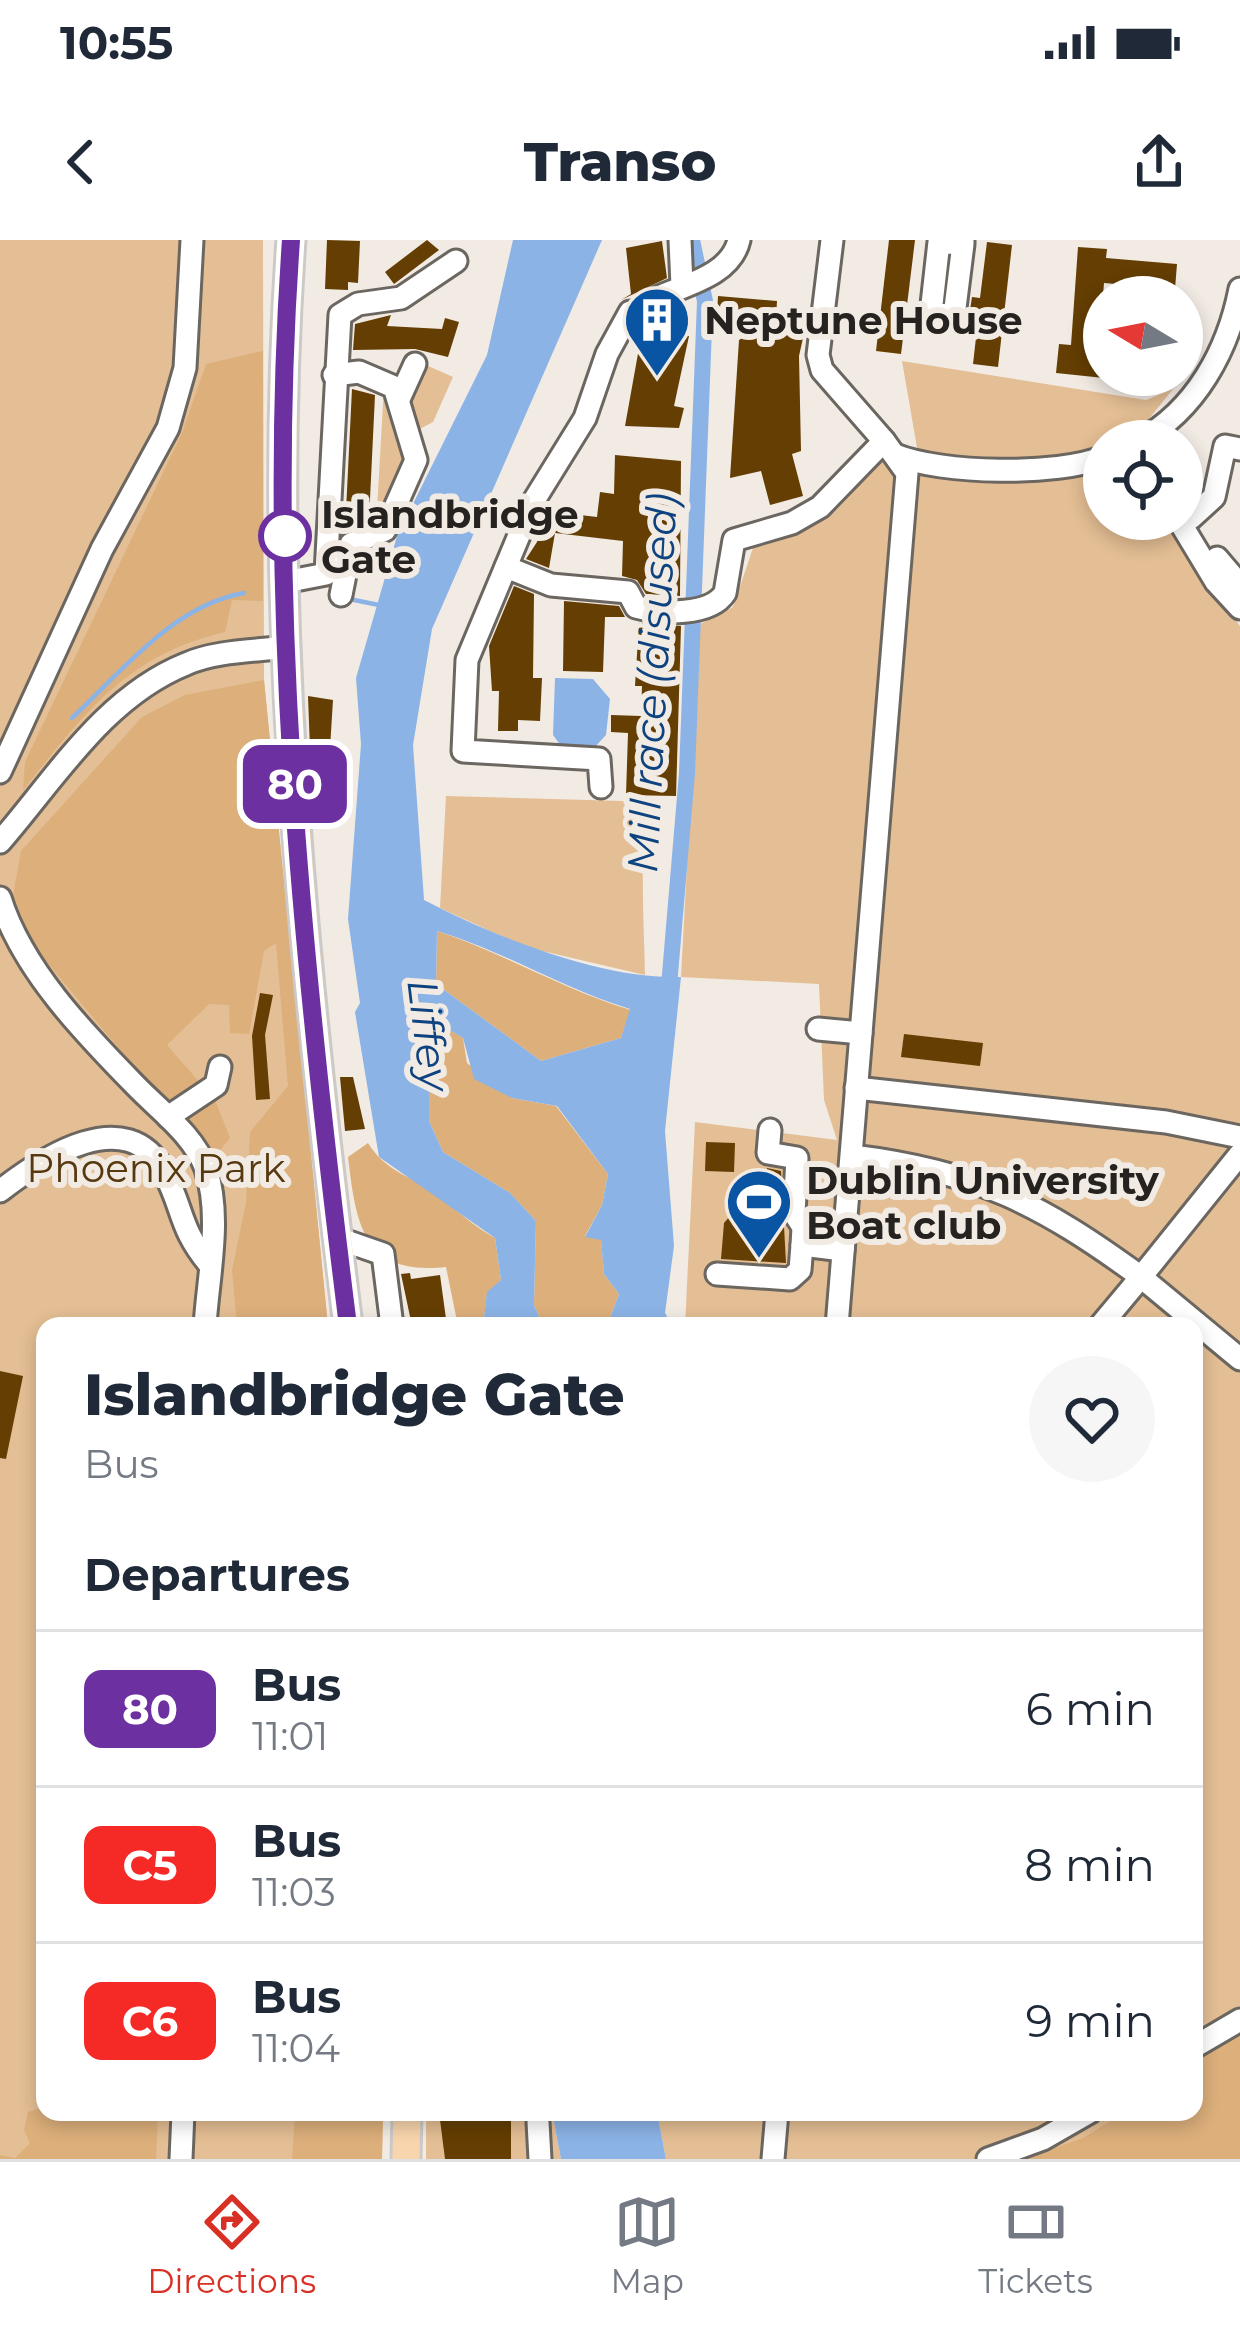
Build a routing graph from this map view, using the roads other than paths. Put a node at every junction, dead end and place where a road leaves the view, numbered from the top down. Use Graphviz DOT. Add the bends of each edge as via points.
graph roads {
  1 [pos="192,240"];
  2 [pos="291,240"];
  3 [pos="680,240"];
  4 [pos="739,240"];
  5 [pos="832,240"];
  6 [pos="456,261"];
  7 [pos="685,285"];
  8 [pos="1240,289"];
  9 [pos="415,364"];
  10 [pos="334,375"];
  11 [pos="400,398"];
  12 [pos="1164,420"];
  13 [pos="889,448"];
  14 [pos="1240,449"];
  15 [pos="1083,466"];
  16 [pos="1203,503"];
  17 [pos="1203,537"];
  18 [pos="1197,540"];
  19 [pos="506,567"];
  20 [pos="285,582"];
  21 [pos="1240,585"];
  22 [pos="341,596"];
  23 [pos="1240,608"];
  24 [pos="286,647"];
  25 [pos="0,772"];
  26 [pos="601,787"];
  27 [pos="0,842"];
  28 [pos="0,898"];
  29 [pos="818,1029"];
  30 [pos="861,1033"];
  31 [pos="220,1067"];
  32 [pos="856,1088"];
  33 [pos="168,1117"];
  34 [pos="770,1130"];
  35 [pos="1240,1137"];
  36 [pos="1240,1154"];
  37 [pos="852,1156"];
  38 [pos="0,1191"];
  39 [pos="337,1238"];
  40 [pos="802,1245"];
  41 [pos="843,1250"];
  42 [pos="209,1264"];
  43 [pos="717,1274"];
  44 [pos="1141,1277"];
  45 [pos="206,1317"];
  46 [pos="346,1317"];
  47 [pos="391,1317"];
  48 [pos="838,1317"];
  49 [pos="1108,1317"];
  50 [pos="1189,1317"];
  51 [pos="1203,1328"];
  52 [pos="1240,1359"];
  53 [pos="1240,2020"];
  54 [pos="1203,2042"];
  55 [pos="183,2121"];
  56 [pos="407,2121"];
  57 [pos="775,2121"];
  58 [pos="1067,2121"];
  59 [pos="538,2122"];
  60 [pos="182,2159"];
  61 [pos="406,2159"];
  62 [pos="540,2159"];
  63 [pos="773,2159"];
  64 [pos="988,2159"];
  1 -- 25 [label="street" via="184,368 168,428 102,549"];
  2 -- 20 [label="main road"];
  3 -- 7 [label="street"];
  4 -- 7 [label="street" via="712,274"];
  5 -- 13 [label="street" via="822,370"];
  6 -- 10 [label="street" via="401,298 340,315"];
  7 -- 19 [label="street" via="639,308 608,354 585,418 554,463"];
  8 -- 12 [label="street" via="1213,369"];
  9 -- 11 [label="street"];
  10 -- 11 [label="street" via="367,374"];
  10 -- 20 [label="street" via="326,574"];
  11 -- 22 [label="street" via="416,463 385,530 351,544"];
  13 -- 15 [label="street" via="920,465"];
  13 -- 19 [label="street" via="820,507 734,540 725,592 694,609 647,610 628,592 550,585"];
  13 -- 30 [label="street" via="907,473"];
  14 -- 16 [label="street" via="1225,446 1214,497"];
  17 -- 21 [label="street"];
  18 -- 23 [label="street" via="1216,582"];
  19 -- 26 [label="street" via="467,660 463,751 599,759"];
  20 -- 24 [label="main road"];
  24 -- 27 [label="street" via="182,664 110,713"];
  24 -- 39 [label="main road"];
  28 -- 33 [label="street" via="37,970"];
  29 -- 30 [label="street"];
  30 -- 32 [label="street"];
  31 -- 33 [label="street" via="216,1085"];
  32 -- 35 [label="street"];
  32 -- 37 [label="street"];
  33 -- 42 [label="street" via="205,1166 213,1207"];
  34 -- 40 [label="street" via="768,1153 797,1158 794,1213"];
  36 -- 44 [label="street"];
  37 -- 41 [label="street"];
  37 -- 44 [label="street" via="927,1167 1017,1196"];
  38 -- 42 [label="street" via="89,1140 116,1138 161,1166 185,1235"];
  39 -- 46 [label="main road"];
  39 -- 47 [label="street" via="383,1254"];
  40 -- 41 [label="street"];
  40 -- 43 [label="street" via="800,1270 790,1279"];
  41 -- 48 [label="street"];
  42 -- 45 [label="street"];
  44 -- 49 [label="street"];
  44 -- 50 [label="street"];
  51 -- 52 [label="street"];
  53 -- 54 [label="street"];
  55 -- 60 [label="street"];
  56 -- 61 [label="main road"];
  57 -- 63 [label="street"];
  58 -- 64 [label="street"];
  59 -- 62 [label="street"];
}
